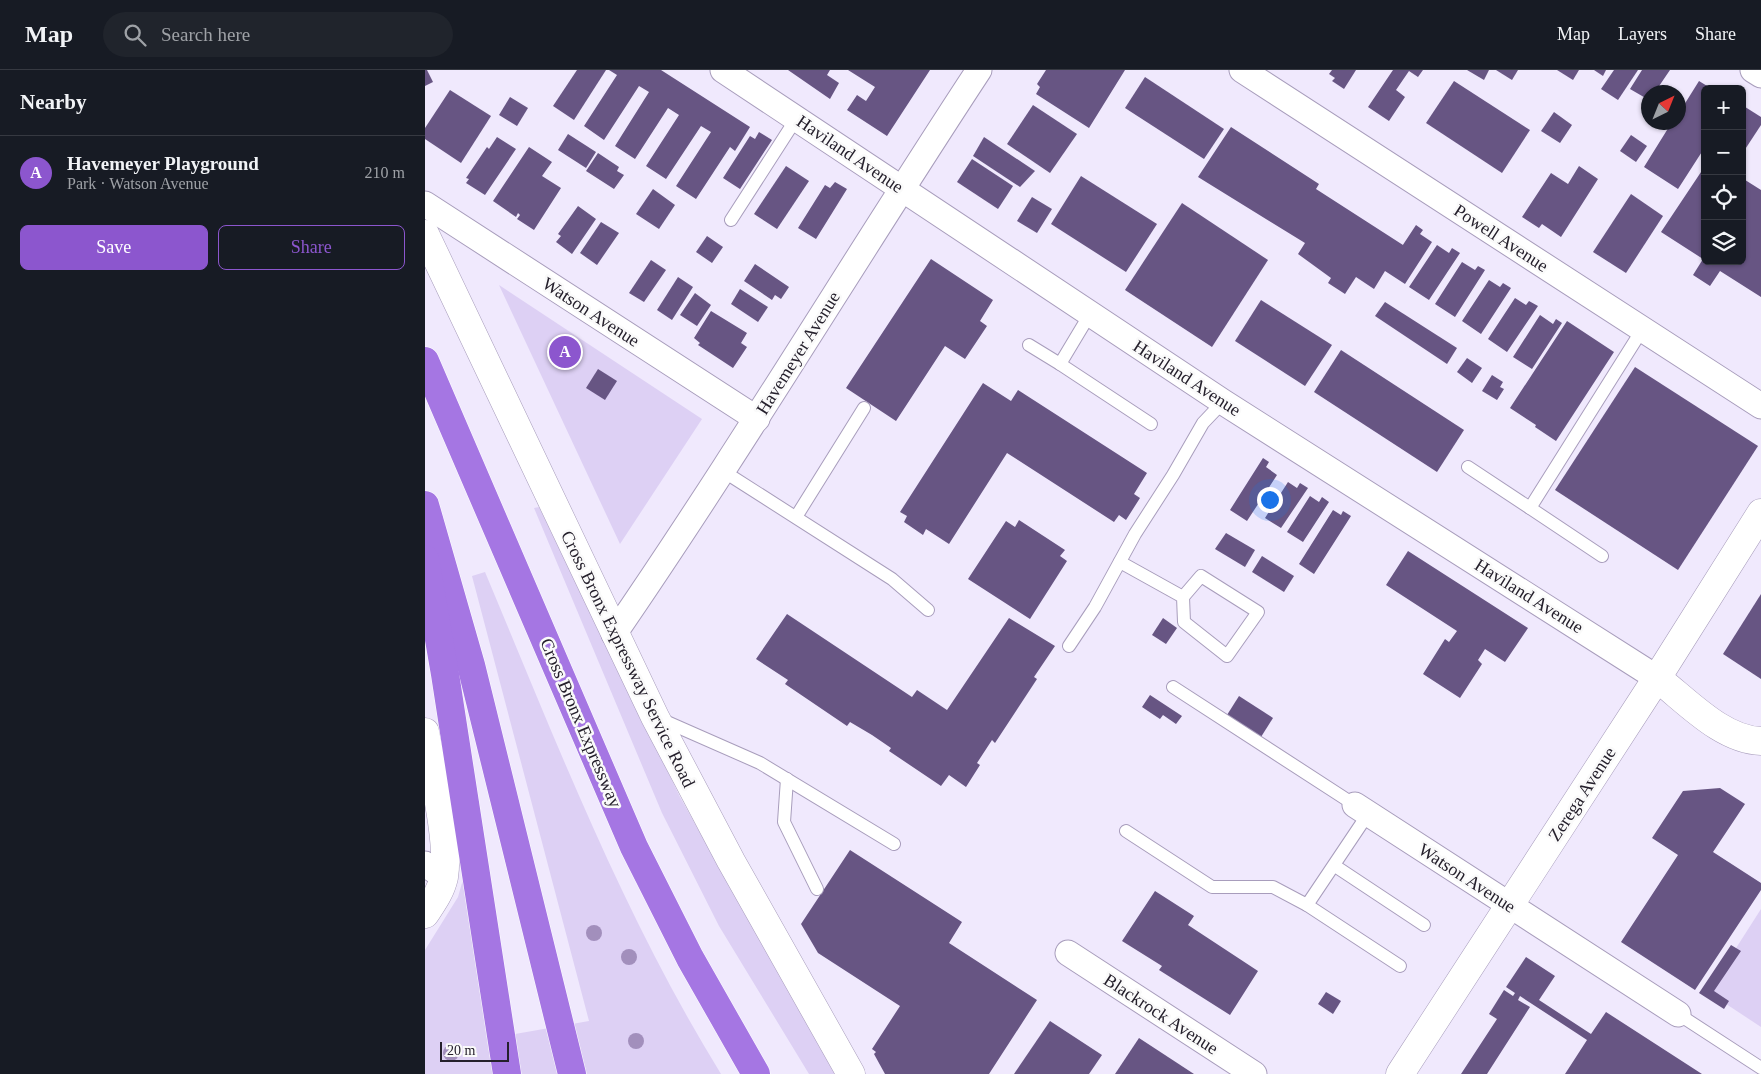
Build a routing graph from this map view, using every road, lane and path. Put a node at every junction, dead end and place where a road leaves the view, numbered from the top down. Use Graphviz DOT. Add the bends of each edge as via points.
graph roads {
  1 [pos="723,70"];
  2 [pos="979,70"];
  3 [pos="1242,70"];
  4 [pos="1753,70"];
  5 [pos="1761,75"];
  6 [pos="796,118"];
  7 [pos="901,189"];
  8 [pos="425,204"];
  9 [pos="731,220"];
  10 [pos="425,234"];
  11 [pos="1090,314"];
  12 [pos="1643,330"];
  13 [pos="1029,345"];
  14 [pos="425,362"];
  15 [pos="1060,364"];
  16 [pos="1223,402"];
  17 [pos="1761,406"];
  18 [pos="864,408"];
  19 [pos="757,419"];
  20 [pos="1151,424"];
  21 [pos="1468,467"];
  22 [pos="723,471"];
  23 [pos="425,505"];
  24 [pos="1530,508"];
  25 [pos="1761,513"];
  26 [pos="796,517"];
  27 [pos="1602,556"];
  28 [pos="425,559"];
  29 [pos="1120,562"];
  30 [pos="1183,597"];
  31 [pos="927,610"];
  32 [pos="614,634"];
  33 [pos="1069,646"];
  34 [pos="1657,678"];
  35 [pos="1173,687"];
  36 [pos="655,717"];
  37 [pos="425,732"];
  38 [pos="1761,741"];
  39 [pos="787,779"];
  40 [pos="1361,809"];
  41 [pos="1126,832"];
  42 [pos="894,844"];
  43 [pos="1335,866"];
  44 [pos="434,870"];
  45 [pos="817,889"];
  46 [pos="1307,905"];
  47 [pos="1510,906"];
  48 [pos="425,914"];
  49 [pos="1424,925"];
  50 [pos="1068,953"];
  51 [pos="690,958"];
  52 [pos="1400,966"];
  53 [pos="1678,1014"];
  54 [pos="1761,1068"];
  55 [pos="507,1074"];
  56 [pos="572,1074"];
  57 [pos="756,1074"];
  58 [pos="767,1074"];
  59 [pos="851,1074"];
  60 [pos="1254,1074"];
  61 [pos="1400,1074"];
  1 -- 6 [label="street, Haviland Avenue"];
  2 -- 7 [label="street, Havemeyer Avenue"];
  3 -- 12 [label="street, Powell Avenue"];
  4 -- 5 [label="street"];
  6 -- 7 [label="street, Haviland Avenue"];
  6 -- 9 [label="lane"];
  7 -- 11 [label="street, Haviland Avenue"];
  7 -- 19 [label="street, Havemeyer Avenue"];
  8 -- 19 [label="street, Watson Avenue"];
  10 -- 32 [label="main road, Cross Bronx Expressway Service Road"];
  11 -- 15 [label="lane"];
  11 -- 16 [label="street, Haviland Avenue"];
  12 -- 17 [label="street, Powell Avenue"];
  12 -- 24 [label="lane"];
  13 -- 15 [label="lane"];
  14 -- 51 [label="highway, Cross Bronx Expressway" via="617,809"];
  15 -- 20 [label="lane"];
  16 -- 29 [label="lane" via="1203,423"];
  16 -- 34 [label="street, Haviland Avenue"];
  18 -- 26 [label="lane"];
  19 -- 22 [label="street, Havemeyer Avenue"];
  21 -- 24 [label="lane"];
  22 -- 26 [label="lane"];
  22 -- 32 [label="street, Havemeyer Avenue"];
  23 -- 56 [label="highway" via="469,656"];
  24 -- 27 [label="lane"];
  25 -- 34 [label="main road, Zerega Avenue"];
  26 -- 31 [label="lane" via="892,579"];
  28 -- 55 [label="highway"];
  29 -- 30 [label="lane"];
  29 -- 33 [label="lane"];
  30 -- 30 [label="lane" via="1201,576 1257,612 1227,656 1184,622"];
  32 -- 36 [label="main road, Cross Bronx Expressway Service Road"];
  34 -- 38 [label="main road" via="1719,727 1750,740"];
  34 -- 47 [label="main road, Zerega Avenue"];
  35 -- 40 [label="lane, Watson Avenue"];
  36 -- 39 [label="lane" via="760,763"];
  36 -- 59 [label="main road, Cross Bronx Expressway Service Road" via="731,861"];
  37 -- 44 [label="main road" via="444,846"];
  39 -- 42 [label="lane"];
  39 -- 45 [label="lane" via="784,822"];
  40 -- 43 [label="lane"];
  40 -- 47 [label="street, Watson Avenue"];
  41 -- 46 [label="lane" via="1212,888 1273,887"];
  43 -- 46 [label="lane"];
  43 -- 49 [label="lane"];
  44 -- 48 [label="main road" via="437,895"];
  46 -- 52 [label="lane"];
  47 -- 53 [label="street, Watson Avenue"];
  47 -- 61 [label="main road, Zerega Avenue"];
  50 -- 60 [label="street, Blackrock Avenue"];
  51 -- 57 [label="highway, Cross Bronx Expressway"];
  51 -- 58 [label="highway"];
  53 -- 54 [label="lane, Watson Avenue"];
}
